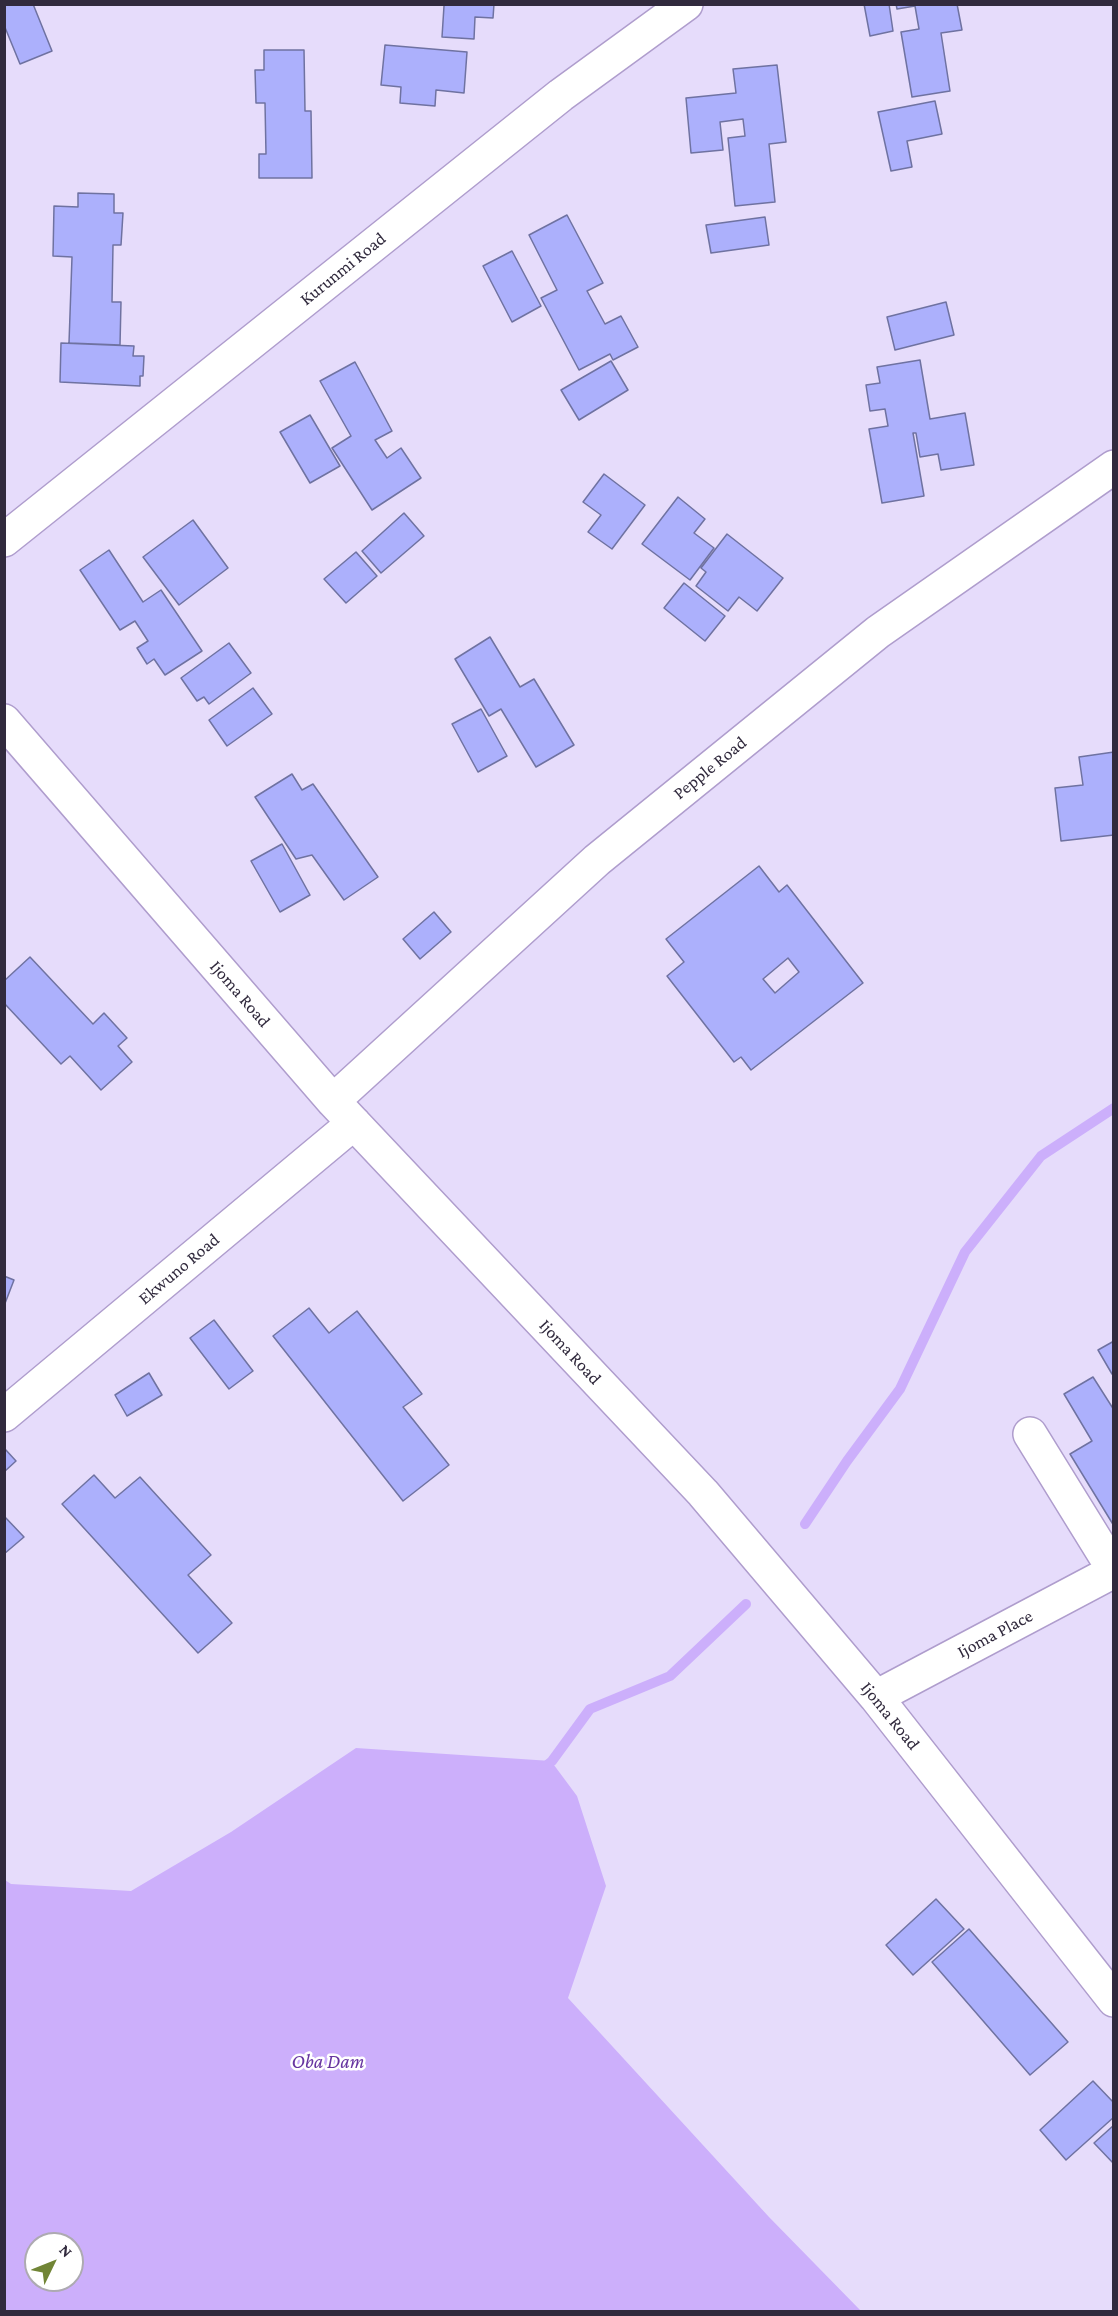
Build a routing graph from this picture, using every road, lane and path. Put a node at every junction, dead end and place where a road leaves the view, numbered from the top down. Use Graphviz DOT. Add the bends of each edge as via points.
graph roads {
  1 [pos="686,4"];
  2 [pos="1113,467"];
  3 [pos="4,540"];
  4 [pos="4,721"];
  5 [pos="343,1112"];
  6 [pos="4,1415"];
  7 [pos="1030,1434"];
  8 [pos="1113,1570"];
  9 [pos="876,1697"];
  10 [pos="1113,2000"];
  1 -- 3 [label="street, Kurunmi Road" via="561,95"];
  2 -- 5 [label="street, Pepple Road" via="878,632 606,852"];
  4 -- 5 [label="street, Ijoma Road"];
  5 -- 6 [label="street, Ekwuno Road"];
  5 -- 9 [label="street, Ijoma Road" via="703,1492"];
  7 -- 8 [label="street, Ijoma Place"];
  8 -- 9 [label="street, Ijoma Place"];
  9 -- 10 [label="street, Ijoma Road"];
}
